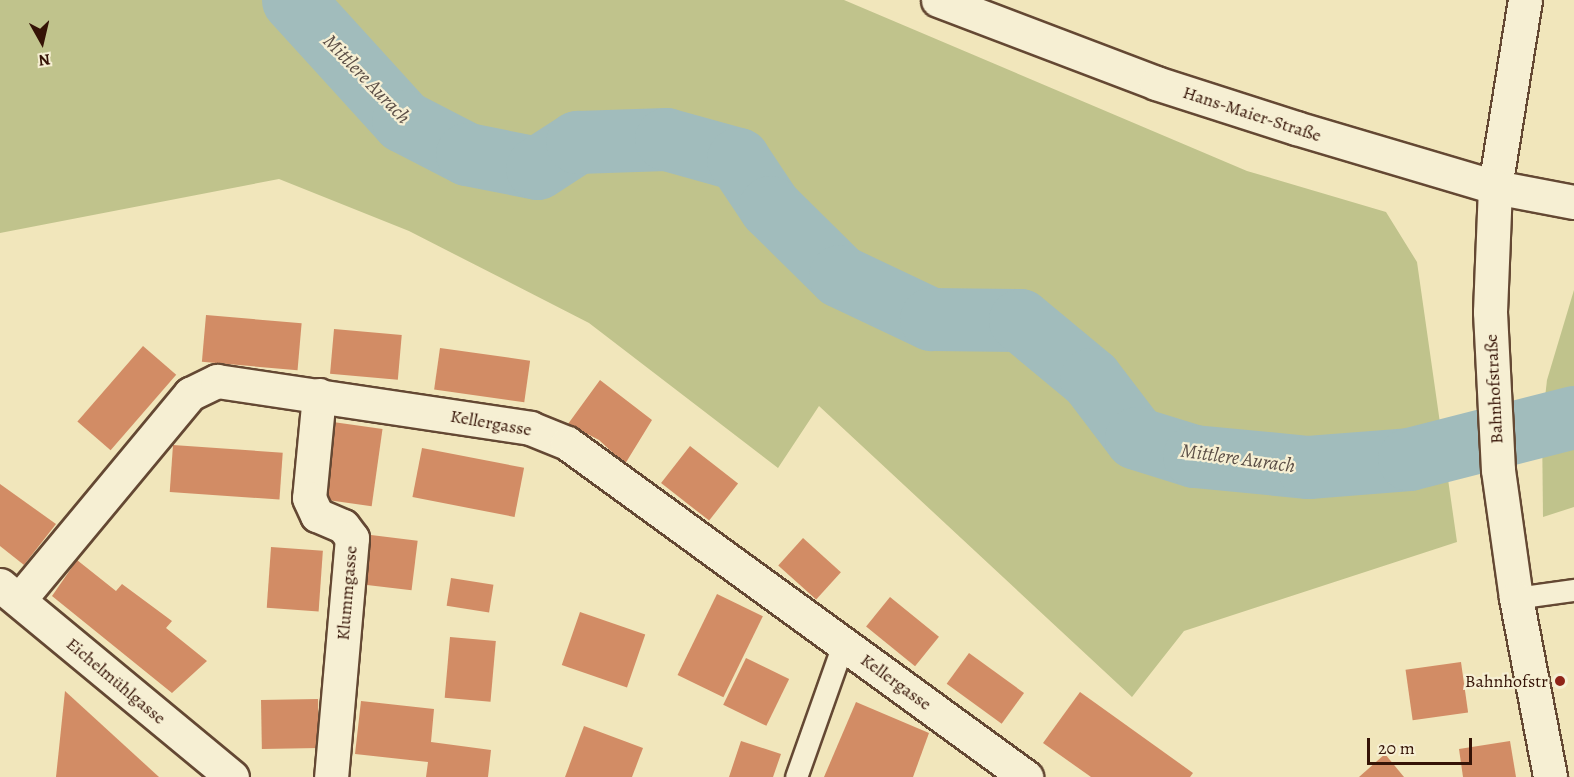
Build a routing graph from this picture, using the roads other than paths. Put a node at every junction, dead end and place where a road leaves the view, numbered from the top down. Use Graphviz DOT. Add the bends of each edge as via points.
graph roads {
  1 [pos="938,0"];
  2 [pos="1525,0"];
  3 [pos="1495,187"];
  4 [pos="1574,202"];
  5 [pos="319,395"];
  6 [pos="1574,590"];
  7 [pos="9,592"];
  8 [pos="1515,598"];
  9 [pos="843,644"];
  10 [pos="232,777"];
  11 [pos="331,777"];
  12 [pos="796,777"];
  13 [pos="1026,777"];
  14 [pos="1550,777"];
  1 -- 3 [label="street, Hans-Maier-Straße" via="1156,83"];
  2 -- 3 [label="street, Bahnhofstraße"];
  3 -- 4 [label="street, Hans-Maier-Straße"];
  3 -- 8 [label="street, Bahnhofstraße" via="1490,312 1498,471"];
  5 -- 7 [label="street, Kellergasse" via="218,381 190,394"];
  5 -- 9 [label="street, Kellergasse" via="530,428 567,442"];
  5 -- 11 [label="street, Klummgasse" via="309,498 317,515 343,526 352,538"];
  6 -- 8 [label="lane"];
  7 -- 10 [label="street, Eichelmühlgasse"];
  8 -- 14 [label="street, Bahnhofstraße"];
  9 -- 12 [label="lane"];
  9 -- 13 [label="street, Kellergasse"];
}
